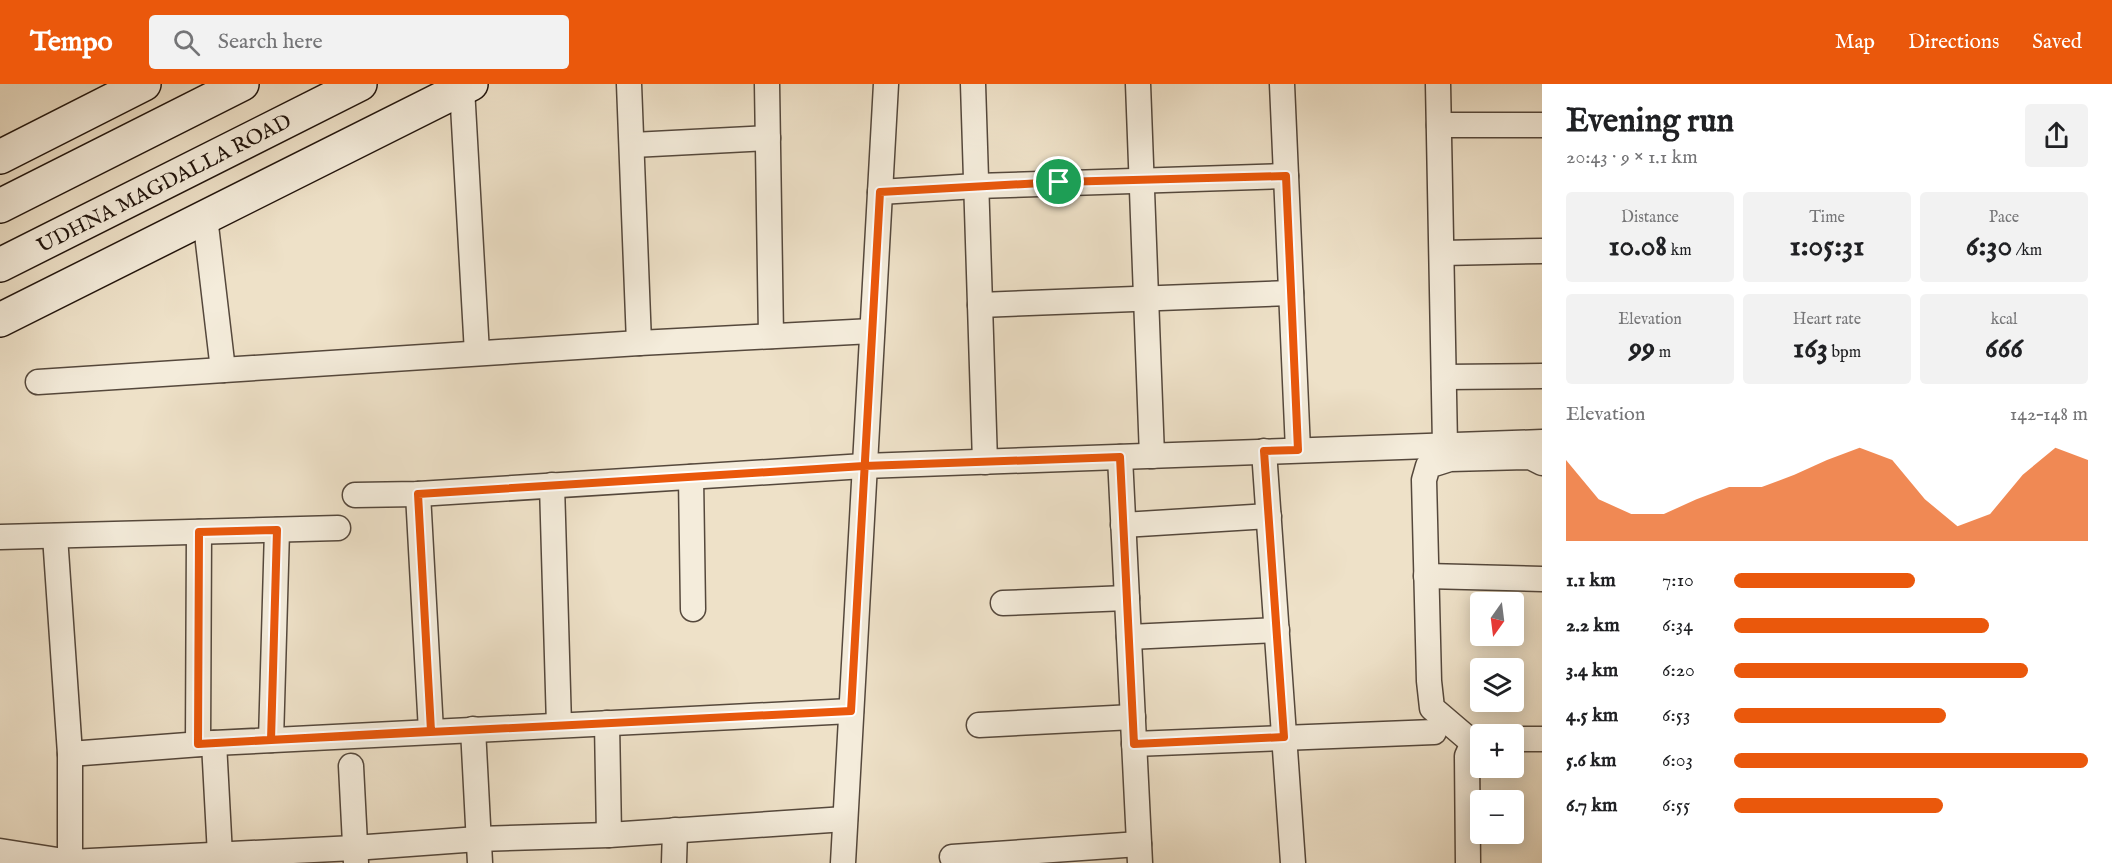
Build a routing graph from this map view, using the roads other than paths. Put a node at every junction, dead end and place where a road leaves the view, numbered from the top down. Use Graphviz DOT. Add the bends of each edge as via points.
graph roads {
  1 [pos="144,84"];
  2 [pos="242,84"];
  3 [pos="360,84"];
  4 [pos="629,84"];
  5 [pos="767,84"];
  6 [pos="886,84"];
  7 [pos="973,84"];
  8 [pos="1138,84"];
  9 [pos="1282,84"];
  10 [pos="1438,84"];
  11 [pos="467,86"];
  12 [pos="1439,125"];
  13 [pos="1542,125"];
  14 [pos="768,138"];
  15 [pos="633,145"];
  16 [pos="0,157"];
  17 [pos="1286,176"];
  18 [pos="1142,179"];
  19 [pos="976,186"];
  20 [pos="880,192"];
  21 [pos="0,206"];
  22 [pos="205,217"];
  23 [pos="1542,251"];
  24 [pos="1442,253"];
  25 [pos="0,266"];
  26 [pos="1291,293"];
  27 [pos="1146,297"];
  28 [pos="980,305"];
  29 [pos="0,320"];
  30 [pos="872,331"];
  31 [pos="771,336"];
  32 [pos="639,343"];
  33 [pos="477,353"];
  34 [pos="223,370"];
  35 [pos="1444,376"];
  36 [pos="1542,376"];
  37 [pos="38,382"];
  38 [pos="1542,442"];
  39 [pos="1445,445"];
  40 [pos="1298,450"];
  41 [pos="1264,451"];
  42 [pos="1152,456"];
  43 [pos="1120,457"];
  44 [pos="985,462"];
  45 [pos="1542,463"];
  46 [pos="864,466"];
  47 [pos="691,477"];
  48 [pos="552,485"];
  49 [pos="418,494"];
  50 [pos="355,495"];
  51 [pos="1269,516"];
  52 [pos="1124,525"];
  53 [pos="338,528"];
  54 [pos="277,530"];
  55 [pos="199,532"];
  56 [pos="55,536"];
  57 [pos="0,537"];
  58 [pos="1426,576"];
  59 [pos="1542,579"];
  60 [pos="1127,598"];
  61 [pos="1003,603"];
  62 [pos="693,609"];
  63 [pos="1277,630"];
  64 [pos="1129,637"];
  65 [pos="851,711"];
  66 [pos="1133,717"];
  67 [pos="607,723"];
  68 [pos="559,725"];
  69 [pos="979,725"];
  70 [pos="473,729"];
  71 [pos="431,731"];
  72 [pos="1434,732"];
  73 [pos="1284,737"];
  74 [pos="1470,737"];
  75 [pos="1524,739"];
  76 [pos="1542,739"];
  77 [pos="271,740"];
  78 [pos="206,744"];
  79 [pos="1134,744"];
  80 [pos="1470,752"];
  81 [pos="70,754"];
  82 [pos="351,766"];
  83 [pos="845,819"];
  84 [pos="675,830"];
  85 [pos="609,835"];
  86 [pos="478,839"];
  87 [pos="0,851"];
  88 [pos="1139,853"];
  89 [pos="355,856"];
  90 [pos="231,857"];
  91 [pos="952,857"];
  92 [pos="70,862"];
  93 [pos="480,863"];
  94 [pos="674,863"];
  95 [pos="843,863"];
  96 [pos="1293,863"];
  97 [pos="1468,863"];
  1 -- 16 [label="street"];
  2 -- 21 [label="street"];
  3 -- 25 [label="street, UDHNA MAGDALLA ROAD"];
  4 -- 15 [label="street"];
  5 -- 14 [label="street"];
  6 -- 20 [label="street"];
  7 -- 19 [label="street"];
  8 -- 18 [label="street"];
  9 -- 17 [label="street"];
  10 -- 12 [label="street"];
  11 -- 22 [label="street"];
  11 -- 33 [label="street"];
  12 -- 13 [label="street"];
  12 -- 24 [label="street"];
  14 -- 15 [label="street"];
  14 -- 31 [label="street"];
  15 -- 32 [label="street"];
  17 -- 18 [label="street"];
  17 -- 26 [label="street"];
  18 -- 19 [label="street"];
  18 -- 27 [label="street"];
  19 -- 20 [label="street"];
  19 -- 28 [label="street"];
  20 -- 30 [label="street"];
  22 -- 29 [label="street"];
  22 -- 34 [label="street"];
  23 -- 24 [label="street"];
  24 -- 35 [label="street"];
  26 -- 27 [label="street"];
  26 -- 40 [label="street"];
  27 -- 28 [label="street"];
  27 -- 42 [label="street"];
  28 -- 44 [label="street"];
  30 -- 31 [label="street"];
  30 -- 46 [label="street"];
  31 -- 32 [label="street"];
  32 -- 33 [label="street"];
  33 -- 34 [label="street"];
  34 -- 37 [label="street"];
  35 -- 36 [label="street"];
  35 -- 39 [label="street"];
  38 -- 39 [label="street"];
  39 -- 40 [label="street"];
  40 -- 41 [label="street"];
  41 -- 42 [label="street"];
  41 -- 51 [label="street"];
  42 -- 43 [label="street"];
  43 -- 44 [label="street"];
  43 -- 52 [label="street"];
  44 -- 46 [label="street"];
  45 -- 58 [label="street" via="1530,457 1450,459 1428,466 1424,480"];
  46 -- 47 [label="street"];
  46 -- 65 [label="street"];
  47 -- 48 [label="street"];
  47 -- 62 [label="street"];
  48 -- 49 [label="street"];
  48 -- 68 [label="street"];
  49 -- 50 [label="street"];
  49 -- 71 [label="street"];
  51 -- 52 [label="street"];
  51 -- 63 [label="street"];
  52 -- 60 [label="street"];
  53 -- 54 [label="street"];
  54 -- 55 [label="street"];
  54 -- 77 [label="street"];
  55 -- 56 [label="street"];
  55 -- 78 [label="street"];
  56 -- 57 [label="street"];
  56 -- 81 [label="street"];
  58 -- 59 [label="street"];
  58 -- 74 [label="street" via="1432,708"];
  60 -- 61 [label="street"];
  60 -- 64 [label="street"];
  63 -- 64 [label="street"];
  63 -- 73 [label="street"];
  64 -- 66 [label="street"];
  65 -- 67 [label="street"];
  65 -- 83 [label="street"];
  66 -- 69 [label="street"];
  66 -- 79 [label="street"];
  67 -- 68 [label="street"];
  67 -- 85 [label="street"];
  68 -- 70 [label="street"];
  70 -- 71 [label="street"];
  70 -- 86 [label="street"];
  71 -- 77 [label="street"];
  72 -- 73 [label="street"];
  73 -- 79 [label="street"];
  73 -- 96 [label="street"];
  75 -- 76 [label="street"];
  77 -- 78 [label="street"];
  78 -- 81 [label="street"];
  78 -- 90 [label="street"];
  79 -- 88 [label="street"];
  80 -- 97 [label="street"];
  81 -- 92 [label="street"];
  82 -- 89 [label="street"];
  83 -- 84 [label="street"];
  83 -- 95 [label="street"];
  84 -- 85 [label="street"];
  84 -- 94 [label="street"];
  85 -- 86 [label="street"];
  86 -- 89 [label="street"];
  86 -- 93 [label="street"];
  87 -- 92 [label="street"];
  88 -- 91 [label="street"];
  89 -- 90 [label="street"];
  90 -- 92 [label="street"];
}
